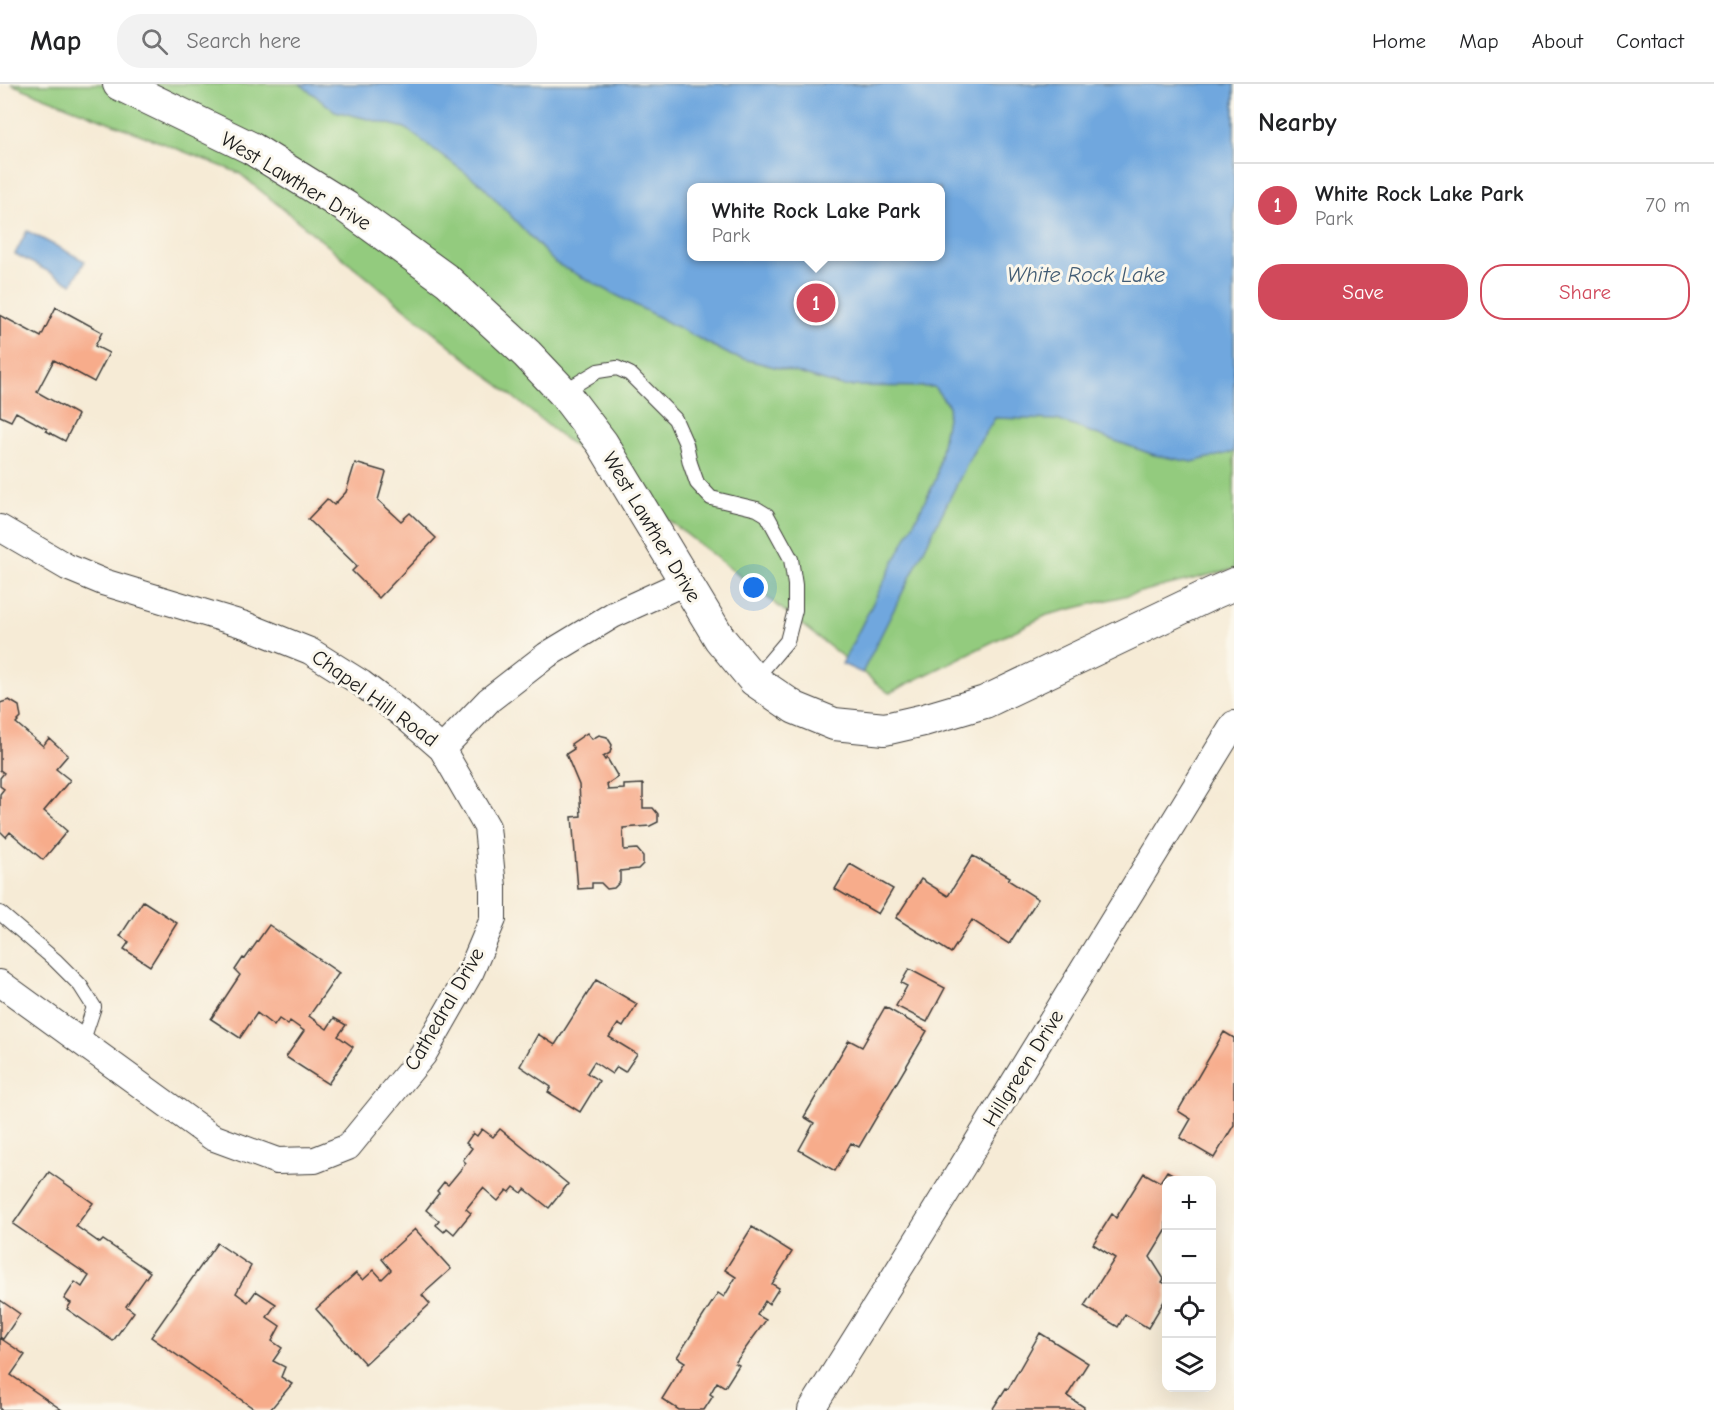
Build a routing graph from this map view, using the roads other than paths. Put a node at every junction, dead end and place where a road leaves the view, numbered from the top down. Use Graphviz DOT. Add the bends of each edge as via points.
graph roads {
  1 [pos="119,84"];
  2 [pos="563,392"];
  3 [pos="0,528"];
  4 [pos="685,582"];
  5 [pos="1234,584"];
  6 [pos="754,680"];
  7 [pos="1234,724"];
  8 [pos="442,749"];
  9 [pos="0,913"];
  10 [pos="0,983"];
  11 [pos="82,1043"];
  12 [pos="811,1410"];
  1 -- 2 [label="street, West Lawther Drive" via="251,148 346,207 448,281"];
  2 -- 4 [label="street, West Lawther Drive" via="602,443"];
  2 -- 6 [label="lane" via="598,371 617,368 630,374 675,419 687,444 697,483 711,498 767,515 791,559 795,610 787,640"];
  3 -- 8 [label="street, Chapel Hill Road" via="67,567 103,582 245,624 310,651 378,696"];
  4 -- 6 [label="street, West Lawther Drive" via="720,639"];
  4 -- 8 [label="street, Chapel Hill Road" via="613,615 547,656 489,700"];
  5 -- 6 [label="street, West Lawther Drive" via="985,702 885,729 834,724 795,708"];
  7 -- 12 [label="street, Hillgreen Drive"];
  8 -- 11 [label="street, Cathedral Drive" via="488,826 493,919 471,971 423,1055 348,1147 315,1160 277,1161 212,1137"];
  9 -- 11 [label="lane" via="80,985 94,1007"];
  10 -- 11 [label="street, Cathedral Drive"];
}
